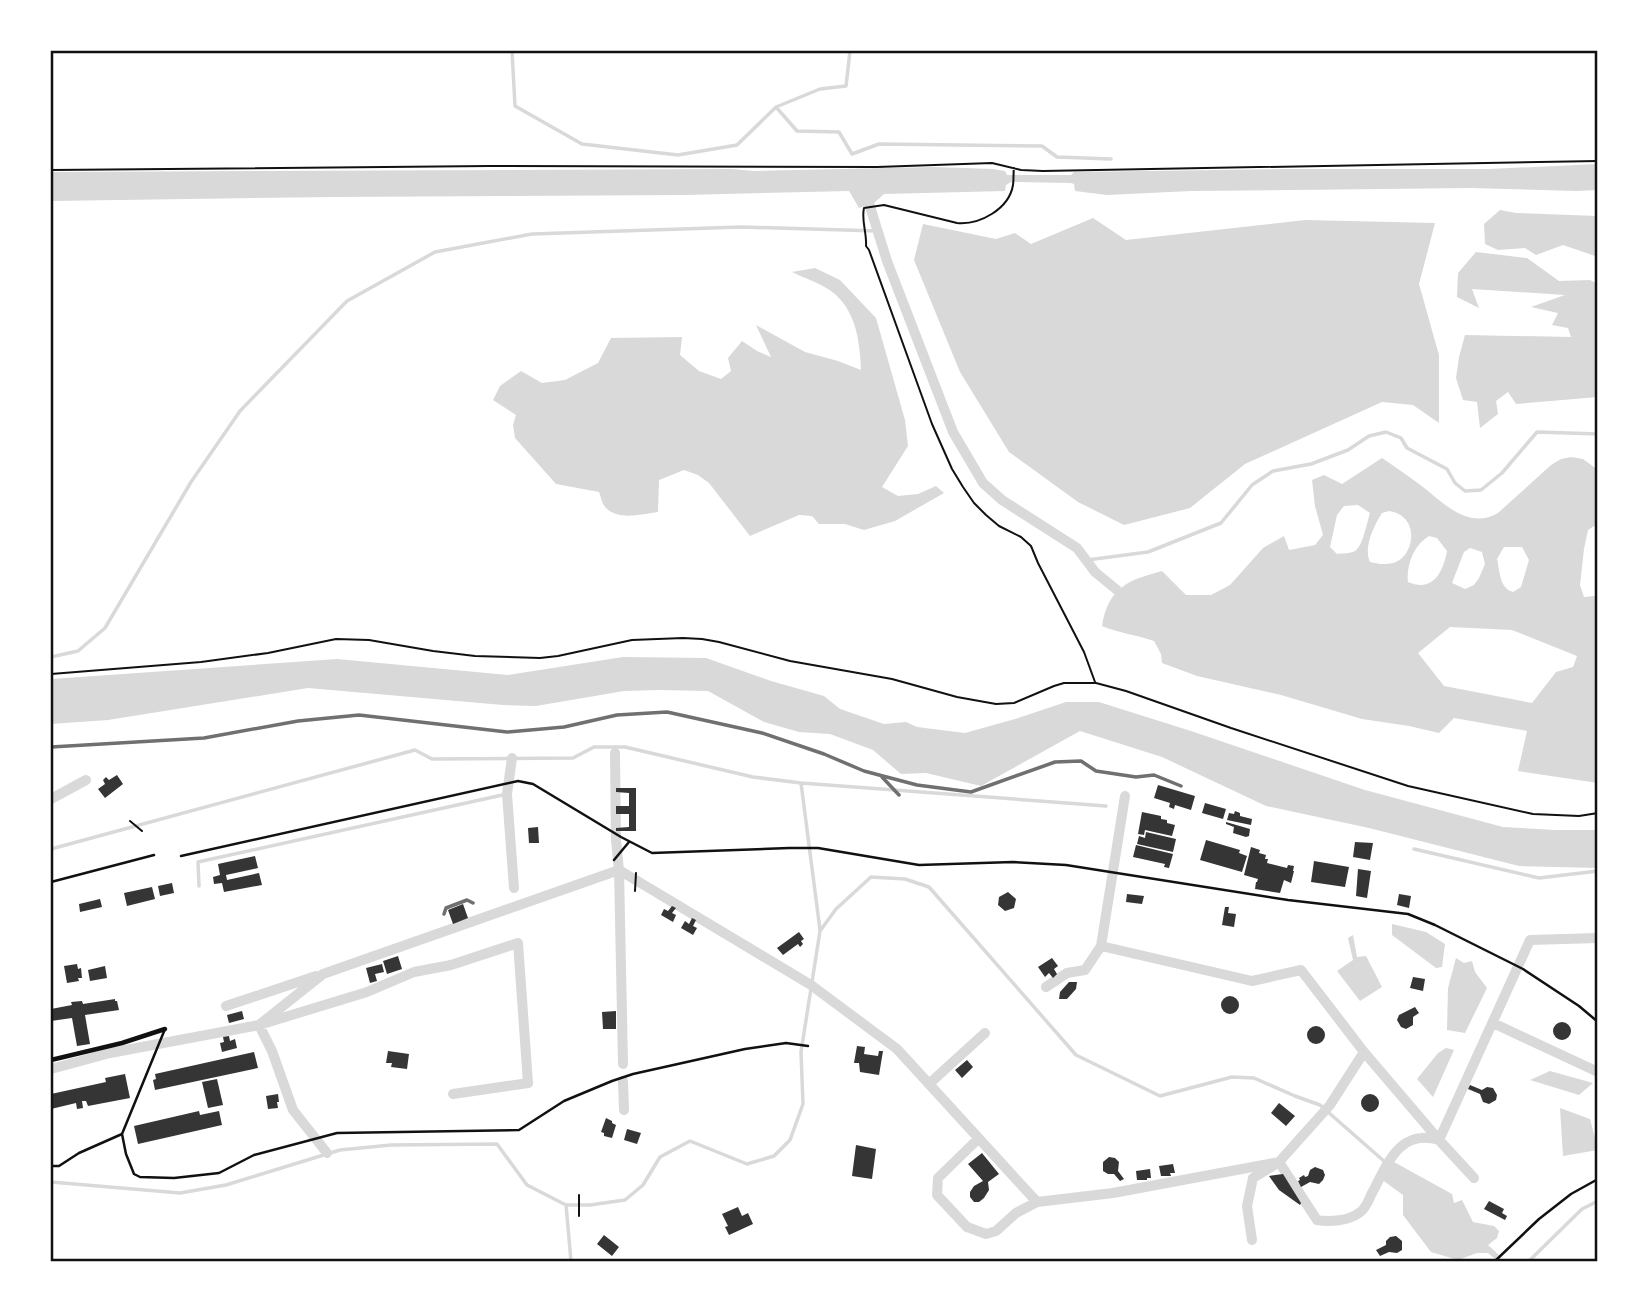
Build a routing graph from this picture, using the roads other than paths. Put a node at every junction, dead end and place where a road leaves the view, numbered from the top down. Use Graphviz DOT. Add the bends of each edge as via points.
graph roads {
  1 [pos="629,842"];
  2 [pos="154,855"];
  3 [pos="181,856"];
  4 [pos="614,860"];
  5 [pos="51,882"];
  6 [pos="1598,1022"];
  7 [pos="165,1029"];
  8 [pos="808,1046"];
  9 [pos="51,1060"];
  10 [pos="122,1134"];
  11 [pos="51,1166"];
  12 [pos="1598,1180"];
  13 [pos="1494,1261"];
  1 -- 4 [label="lane"];
  2 -- 5 [label="lane"];
  3 -- 6 [label="lane" via="518,781 533,784 652,853 818,848 919,864 1066,865 1408,914 1523,969"];
  7 -- 9 [label="street"];
  7 -- 10 [label="lane"];
  8 -- 10 [label="lane" via="786,1043 745,1049 612,1081 564,1101 519,1130 337,1133 254,1155 219,1173 140,1177 125,1154"];
  10 -- 11 [label="lane"];
  12 -- 13 [label="lane" via="1560,1202"];
}
